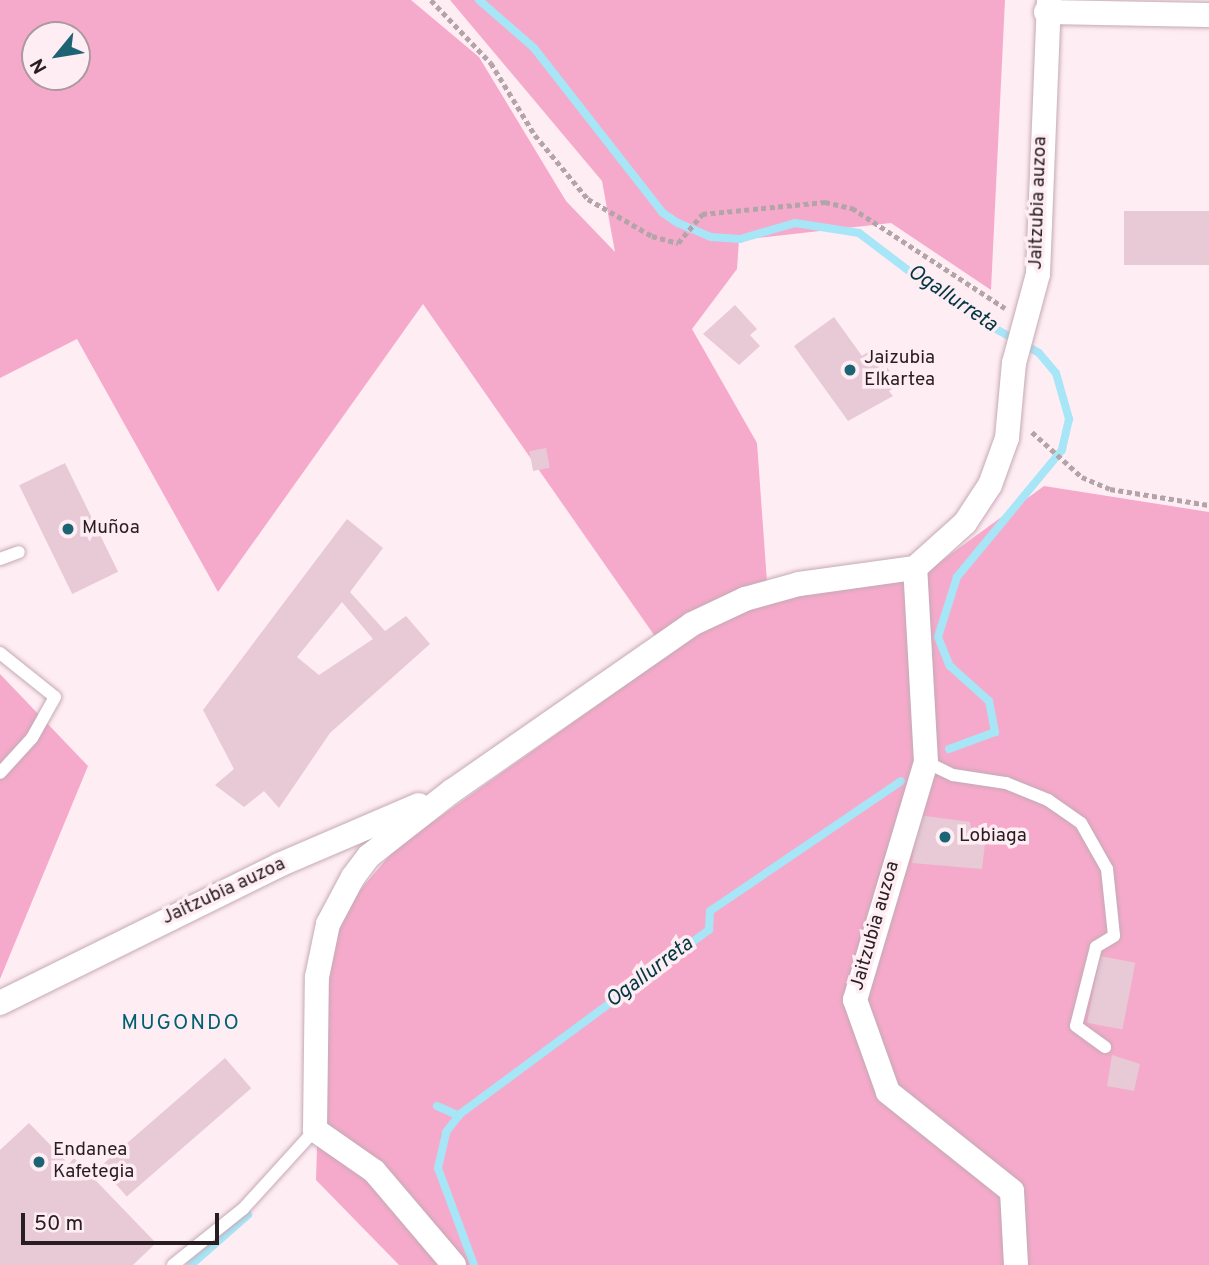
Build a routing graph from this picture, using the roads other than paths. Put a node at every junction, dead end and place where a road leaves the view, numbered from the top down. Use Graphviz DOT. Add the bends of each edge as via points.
graph roads {
  1 [pos="1048,6"];
  2 [pos="1209,15"];
  3 [pos="19,552"];
  4 [pos="0,559"];
  5 [pos="915,568"];
  6 [pos="0,653"];
  7 [pos="926,762"];
  8 [pos="0,773"];
  9 [pos="452,791"];
  10 [pos="0,1003"];
  11 [pos="1105,1047"];
  12 [pos="315,1130"];
  13 [pos="173,1265"];
  14 [pos="454,1265"];
  15 [pos="1016,1265"];
  1 -- 2 [label="street, Jaitzubia auzoa"];
  1 -- 5 [label="street, Jaitzubia auzoa" via="1040,253 1010,390 1007,438 990,485 965,523"];
  3 -- 4 [label="lane"];
  5 -- 7 [label="street, Jaitzubia auzoa"];
  5 -- 9 [label="street, Jaitzubia auzoa" via="799,584 745,599 692,624"];
  6 -- 8 [label="lane" via="55,697 32,738"];
  7 -- 11 [label="lane" via="953,775 1017,788 1081,823 1107,869 1114,936 1096,947 1076,1027"];
  7 -- 15 [label="street, Jaitzubia auzoa" via="855,1000 888,1092 1012,1191"];
  9 -- 10 [label="street, Jaitzubia auzoa" via="279,865"];
  9 -- 12 [label="street, Jaitzubia auzoa" via="369,856 328,925 317,977"];
  12 -- 13 [label="lane" via="243,1209"];
  12 -- 14 [label="street" via="374,1171"];
}
